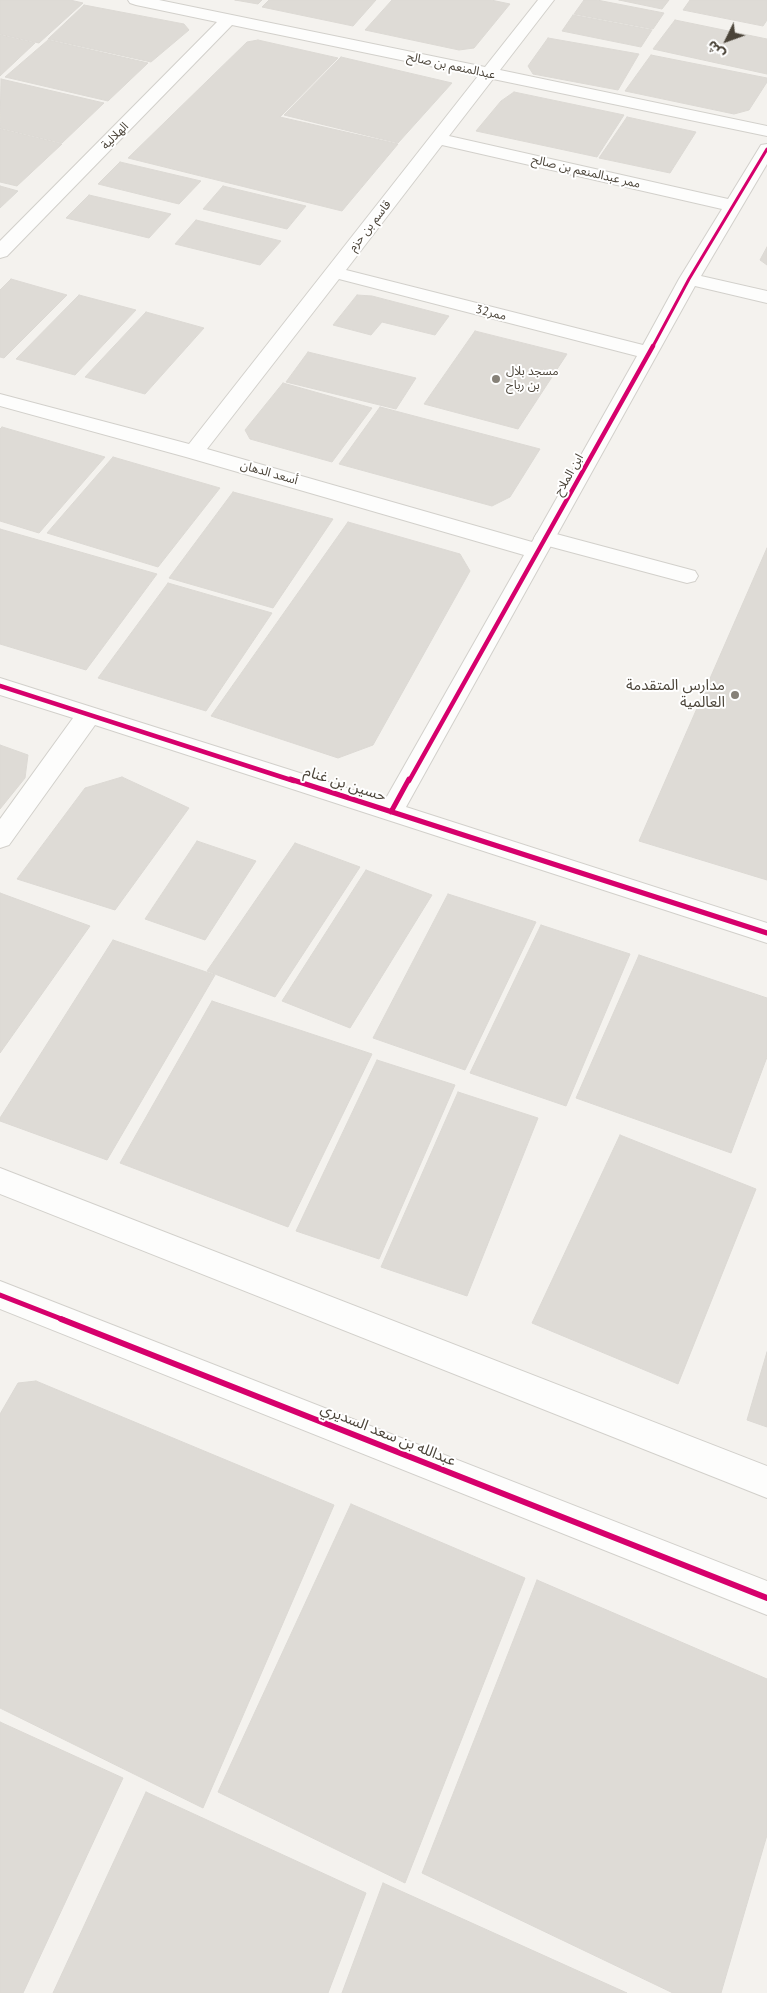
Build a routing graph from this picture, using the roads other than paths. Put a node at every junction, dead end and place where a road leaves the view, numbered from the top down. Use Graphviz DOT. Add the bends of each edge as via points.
graph roads {
  1 [pos="136,0"];
  2 [pos="546,0"];
  3 [pos="229,20"];
  4 [pos="489,73"];
  5 [pos="767,131"];
  6 [pos="438,139"];
  7 [pos="767,149"];
  8 [pos="734,206"];
  9 [pos="0,252"];
  10 [pos="333,272"];
  11 [pos="689,279"];
  12 [pos="767,296"];
  13 [pos="649,353"];
  14 [pos="0,400"];
  15 [pos="194,452"];
  16 [pos="541,544"];
  17 [pos="687,576"];
  18 [pos="0,686"];
  19 [pos="88,714"];
  20 [pos="391,812"];
  21 [pos="0,838"];
  22 [pos="767,933"];
  23 [pos="0,1181"];
  24 [pos="4,1305"];
  25 [pos="767,1482"];
  26 [pos="767,1598"];
  1 -- 3 [label="street, عبدالمنعم بن صالح"];
  2 -- 4 [label="street, قاسم بن حزم"];
  3 -- 4 [label="street, عبدالمنعم بن صالح"];
  3 -- 9 [label="street, الهلالية"];
  4 -- 5 [label="street, عبدالمنعم بن صالح"];
  4 -- 6 [label="street, قاسم بن حزم"];
  6 -- 8 [label="street, ممر عبدالمنعم بن صالح"];
  6 -- 10 [label="street, قاسم بن حزم"];
  7 -- 8 [label="street, ابن الملاح"];
  8 -- 11 [label="street, ابن الملاح"];
  10 -- 13 [label="street, ممر32"];
  10 -- 15 [label="street, قاسم بن حزم"];
  11 -- 12 [label="street"];
  11 -- 13 [label="street, ابن الملاح"];
  13 -- 16 [label="street, ابن الملاح"];
  14 -- 15 [label="street, أسعد الدهان"];
  15 -- 16 [label="street, أسعد الدهان"];
  16 -- 17 [label="street, أسعد الدهان"];
  16 -- 20 [label="street, ابن الملاح"];
  18 -- 19 [label="street, حسين بن غنام"];
  19 -- 20 [label="street, حسين بن غنام"];
  19 -- 21 [label="street"];
  20 -- 22 [label="street, حسين بن غنام"];
  23 -- 25 [label="street"];
  24 -- 26 [label="street, عبدالله بن سعد السديري"];
}
